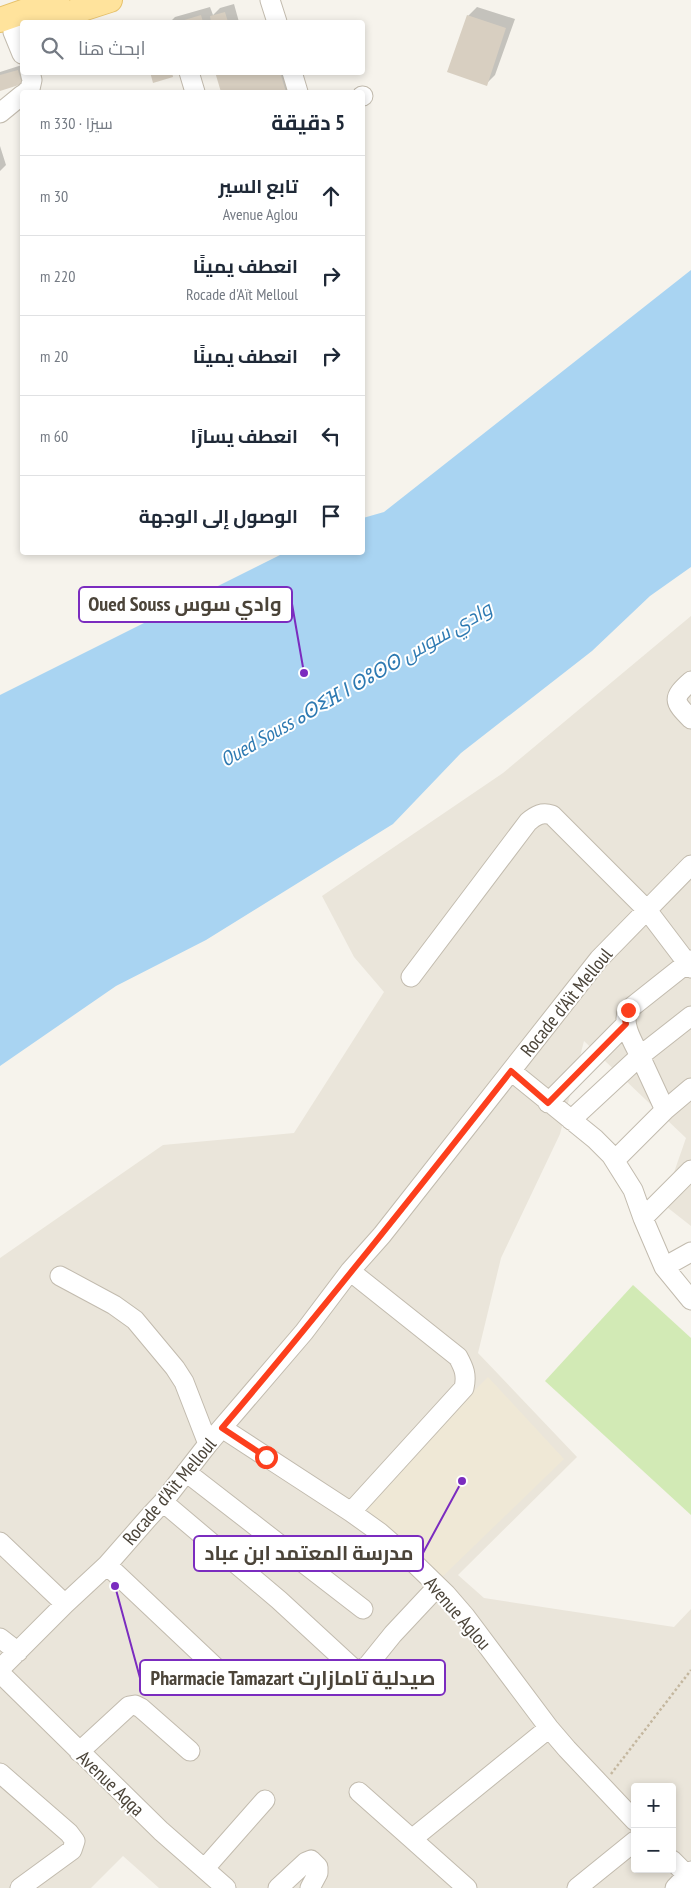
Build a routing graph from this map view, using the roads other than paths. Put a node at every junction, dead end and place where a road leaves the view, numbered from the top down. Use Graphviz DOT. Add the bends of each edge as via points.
graph roads {
  1 [pos="56,0"];
  2 [pos="110,0"];
  3 [pos="270,0"];
  4 [pos="24,20"];
  5 [pos="48,20"];
  6 [pos="276,20"];
  7 [pos="20,22"];
  8 [pos="9,29"];
  9 [pos="20,50"];
  10 [pos="31,75"];
  11 [pos="191,75"];
  12 [pos="293,75"];
  13 [pos="29,90"];
  14 [pos="194,90"];
  15 [pos="297,90"];
  16 [pos="20,97"];
  17 [pos="0,113"];
  18 [pos="691,681"];
  19 [pos="691,719"];
  20 [pos="691,865"];
  21 [pos="647,910"];
  22 [pos="690,963"];
  23 [pos="410,977"];
  24 [pos="691,1016"];
  25 [pos="626,1024"];
  26 [pos="640,1056"];
  27 [pos="511,1071"];
  28 [pos="691,1088"];
  29 [pos="548,1103"];
  30 [pos="666,1110"];
  31 [pos="571,1120"];
  32 [pos="614,1160"];
  33 [pos="691,1170"];
  34 [pos="643,1218"];
  35 [pos="691,1252"];
  36 [pos="664,1266"];
  37 [pos="350,1271"];
  38 [pos="60,1276"];
  39 [pos="691,1300"];
  40 [pos="222,1428"];
  41 [pos="208,1444"];
  42 [pos="186,1472"];
  43 [pos="163,1502"];
  44 [pos="351,1512"];
  45 [pos="0,1542"];
  46 [pos="107,1565"];
  47 [pos="438,1587"];
  48 [pos="65,1604"];
  49 [pos="363,1609"];
  50 [pos="0,1638"];
  51 [pos="18,1652"];
  52 [pos="0,1668"];
  53 [pos="0,1673"];
  54 [pos="233,1684"];
  55 [pos="549,1728"];
  56 [pos="190,1751"];
  57 [pos="80,1752"];
  58 [pos="4,1783"];
  59 [pos="360,1792"];
  60 [pos="266,1800"];
  61 [pos="631,1817"];
  62 [pos="412,1839"];
  63 [pos="631,1844"];
  64 [pos="52,1865"];
  65 [pos="676,1865"];
  66 [pos="205,1868"];
  67 [pos="686,1878"];
  68 [pos="20,1888"];
  69 [pos="41,1888"];
  70 [pos="226,1888"];
  71 [pos="278,1888"];
  72 [pos="310,1888"];
  73 [pos="467,1888"];
  74 [pos="577,1888"];
  1 -- 4 [label="main road"];
  2 -- 5 [label="main road"];
  3 -- 6 [label="street"];
  7 -- 8 [label="main road"];
  8 -- 9 [label="street"];
  10 -- 13 [label="street"];
  11 -- 14 [label="street"];
  12 -- 15 [label="street"];
  16 -- 17 [label="street"];
  18 -- 19 [label="street" via="678,693 677,701"];
  20 -- 21 [label="street, Rocade d'Aït Melloul"];
  21 -- 22 [label="street"];
  21 -- 23 [label="street" via="552,814 535,815"];
  21 -- 27 [label="street, Rocade d'Aït Melloul" via="599,959"];
  22 -- 25 [label="street" via="628,1010 624,1016"];
  24 -- 26 [label="street"];
  25 -- 26 [label="street"];
  25 -- 29 [label="street"];
  26 -- 30 [label="street"];
  26 -- 31 [label="street"];
  27 -- 29 [label="street"];
  27 -- 37 [label="street, Rocade d'Aït Melloul"];
  28 -- 30 [label="street"];
  29 -- 31 [label="street"];
  30 -- 32 [label="street"];
  31 -- 32 [label="street"];
  32 -- 34 [label="street" via="633,1190"];
  33 -- 34 [label="street"];
  34 -- 36 [label="street"];
  35 -- 36 [label="street"];
  36 -- 39 [label="street"];
  37 -- 40 [label="street, Rocade d'Aït Melloul" via="304,1332"];
  37 -- 44 [label="street" via="458,1357 466,1378 464,1388"];
  38 -- 41 [label="street" via="135,1320 184,1382"];
  40 -- 41 [label="street, Rocade d'Aït Melloul"];
  40 -- 44 [label="street, Avenue Aglou"];
  41 -- 42 [label="street, Rocade d'Aït Melloul"];
  42 -- 43 [label="street, Rocade d'Aït Melloul"];
  42 -- 49 [label="street"];
  43 -- 46 [label="street, Rocade d'Aït Melloul"];
  43 -- 47 [label="street" via="280,1600 355,1670 368,1665"];
  44 -- 47 [label="street, Avenue Aglou" via="379,1532"];
  45 -- 48 [label="street"];
  46 -- 48 [label="street, Rocade d'Aït Melloul"];
  46 -- 54 [label="street"];
  47 -- 55 [label="street, Avenue Aglou" via="465,1616"];
  48 -- 51 [label="street, Rocade d'Aït Melloul"];
  50 -- 51 [label="street"];
  51 -- 52 [label="street, Rocade d'Aït Melloul"];
  53 -- 57 [label="street, Avenue Aqqa"];
  55 -- 61 [label="street, Avenue Aglou"];
  55 -- 62 [label="street"];
  56 -- 57 [label="street" via="135,1705 129,1706"];
  57 -- 66 [label="street, Avenue Aqqa" via="161,1832"];
  58 -- 64 [label="street" via="73,1837 72,1850"];
  59 -- 62 [label="street"];
  60 -- 66 [label="street"];
  62 -- 73 [label="street"];
  63 -- 74 [label="street"];
  64 -- 68 [label="street"];
  64 -- 69 [label="street"];
  65 -- 67 [label="street"];
  66 -- 70 [label="street, Avenue Aqqa"];
  71 -- 72 [label="street" via="311,1860 318,1867 318,1874"];
}
